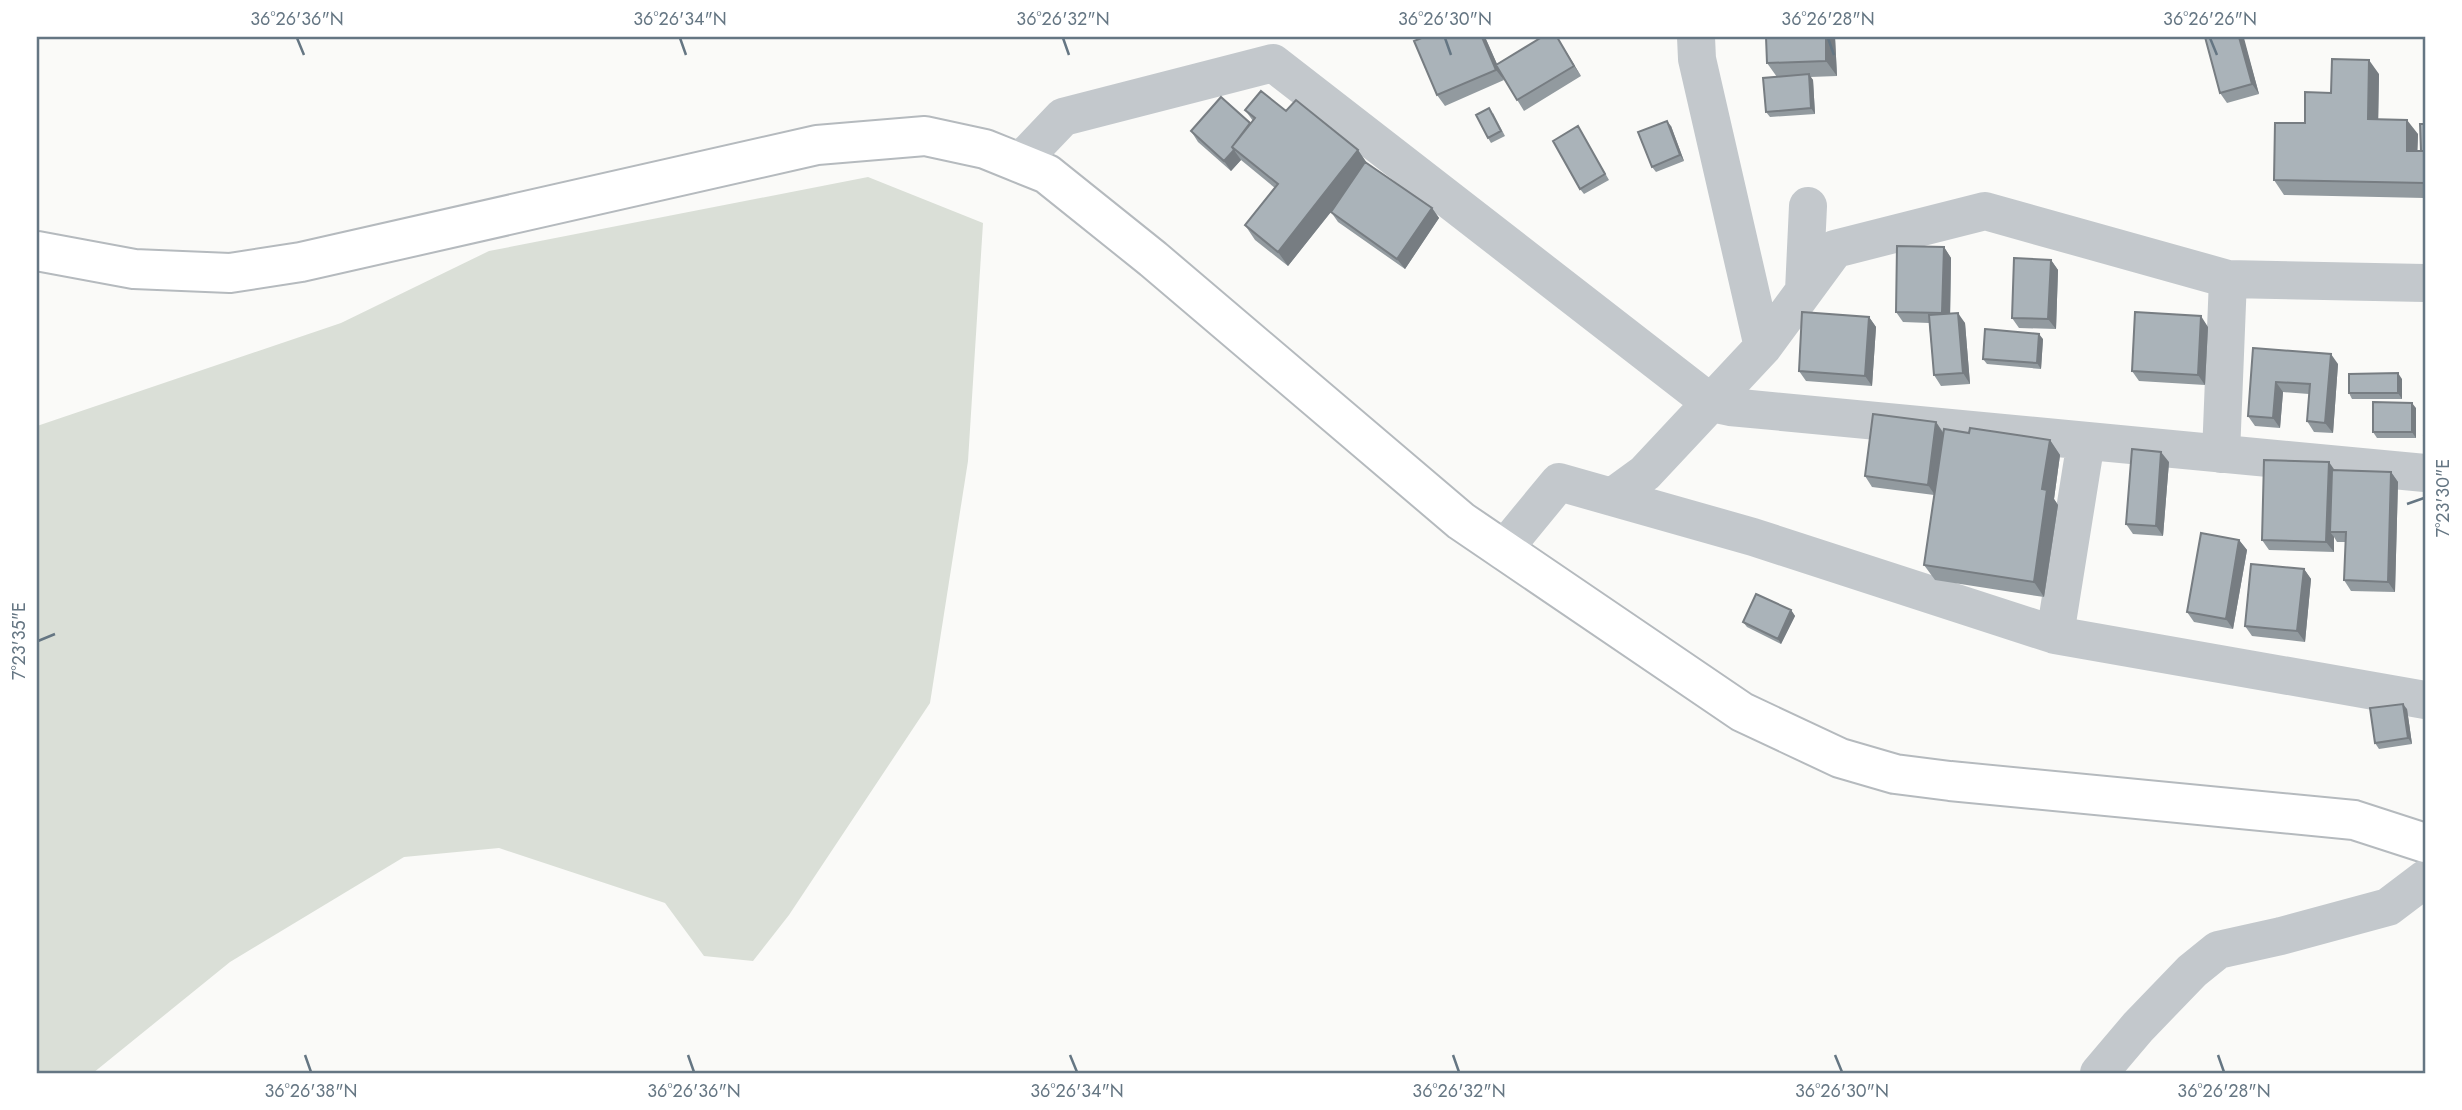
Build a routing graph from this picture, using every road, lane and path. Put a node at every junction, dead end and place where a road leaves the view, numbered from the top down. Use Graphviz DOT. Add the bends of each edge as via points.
graph roads {
  1 [pos="1696,37"];
  2 [pos="1019,163"];
  3 [pos="1808,206"];
  4 [pos="37,251"];
  5 [pos="2228,279"];
  6 [pos="2425,284"];
  7 [pos="1804,291"];
  8 [pos="1763,347"];
  9 [pos="1711,403"];
  10 [pos="2086,441"];
  11 [pos="2221,454"];
  12 [pos="2425,473"];
  13 [pos="1612,497"];
  14 [pos="1503,550"];
  15 [pos="2055,635"];
  16 [pos="2425,700"];
  17 [pos="2425,843"];
  18 [pos="2425,879"];
  19 [pos="2099,1073"];
  1 -- 8 [label="street" via="1697,59"];
  2 -- 4 [label="main road" via="985,149 925,136 817,145 301,262 230,273 134,270"];
  2 -- 9 [label="street" via="1063,117 1273,63"];
  2 -- 14 [label="main road" via="1047,174 1153,258 1461,521"];
  3 -- 7 [label="street"];
  5 -- 6 [label="street"];
  5 -- 7 [label="street" via="1985,211 1835,250"];
  5 -- 11 [label="street"];
  7 -- 8 [label="street"];
  8 -- 9 [label="street"];
  9 -- 10 [label="street"];
  9 -- 13 [label="street" via="1646,473"];
  10 -- 11 [label="street"];
  10 -- 15 [label="street"];
  11 -- 12 [label="street"];
  13 -- 14 [label="street" via="1559,482"];
  13 -- 15 [label="street" via="1754,537"];
  14 -- 17 [label="main road" via="1742,712 1840,758 1895,774 1950,781 2354,820"];
  15 -- 16 [label="street"];
  18 -- 19 [label="street" via="2388,907 2218,950 2192,971"];
}
